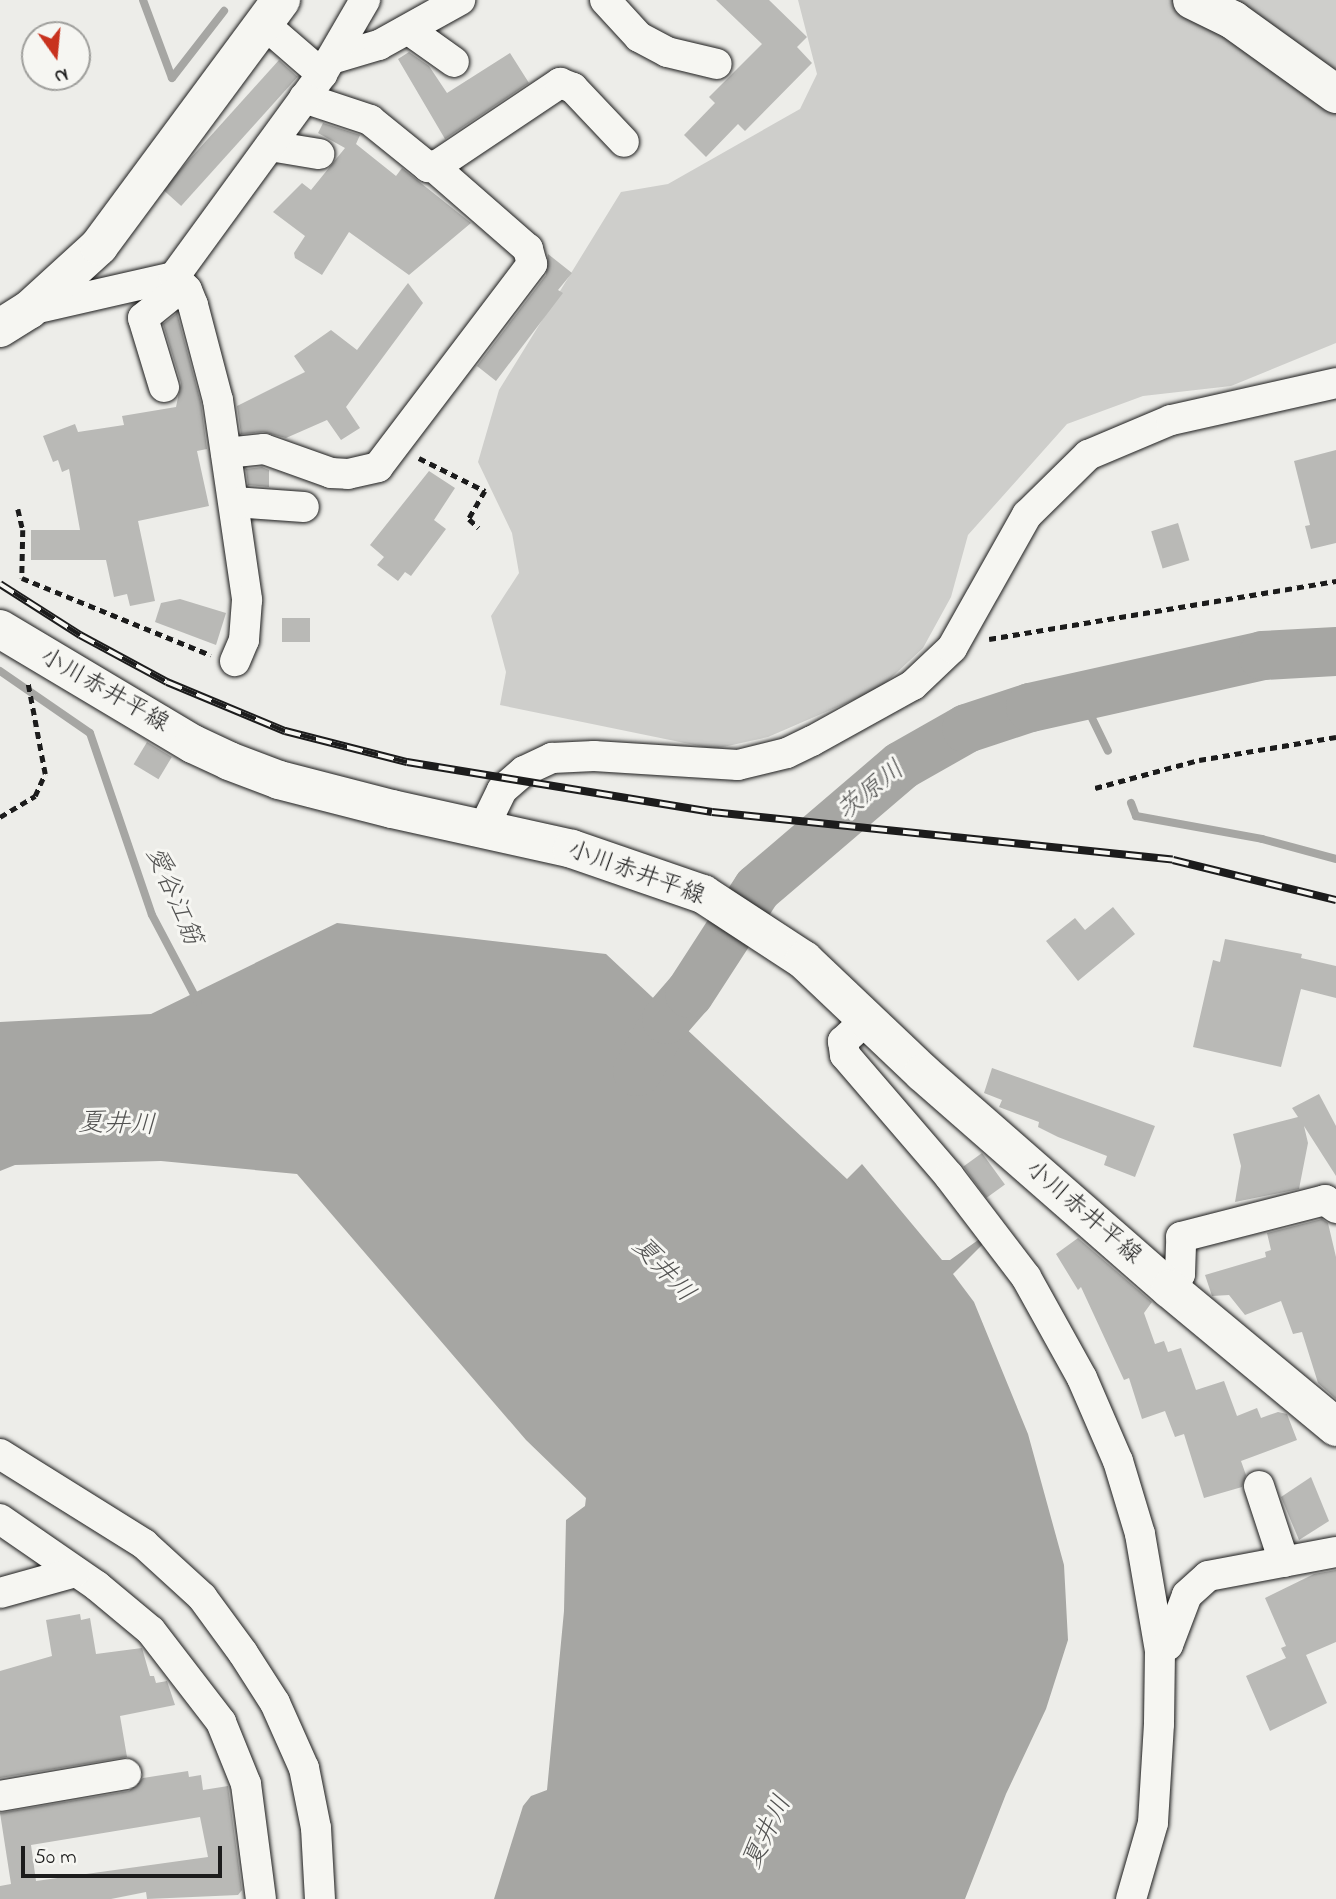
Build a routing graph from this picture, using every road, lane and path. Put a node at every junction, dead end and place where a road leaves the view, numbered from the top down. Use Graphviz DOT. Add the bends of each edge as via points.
graph roads {
  1 [pos="365,0"];
  2 [pos="460,0"];
  3 [pos="605,0"];
  4 [pos="1192,0"];
  5 [pos="273,12"];
  6 [pos="409,30"];
  7 [pos="454,62"];
  8 [pos="717,64"];
  9 [pos="326,66"];
  10 [pos="1336,94"];
  11 [pos="304,98"];
  12 [pos="624,142"];
  13 [pos="270,146"];
  14 [pos="319,154"];
  15 [pos="433,166"];
  16 [pos="179,282"];
  17 [pos="14,319"];
  18 [pos="1336,383"];
  19 [pos="164,387"];
  20 [pos="396,446"];
  21 [pos="226,453"];
  22 [pos="234,502"];
  23 [pos="304,506"];
  24 [pos="18,509"];
  25 [pos="479,528"];
  26 [pos="1336,581"];
  27 [pos="0,629"];
  28 [pos="957,641"];
  29 [pos="235,661"];
  30 [pos="31,702"];
  31 [pos="1336,737"];
  32 [pos="1095,788"];
  33 [pos="0,817"];
  34 [pos="483,829"];
  35 [pos="858,1010"];
  36 [pos="1336,1209"];
  37 [pos="1170,1289"];
  38 [pos="1336,1427"];
  39 [pos="0,1454"];
  40 [pos="1259,1486"];
  41 [pos="0,1519"];
  42 [pos="1336,1552"];
  43 [pos="1284,1562"];
  44 [pos="75,1572"];
  45 [pos="0,1593"];
  46 [pos="1160,1651"];
  47 [pos="125,1773"];
  48 [pos="0,1796"];
  49 [pos="261,1899"];
  50 [pos="320,1899"];
  51 [pos="1130,1899"];
  1 -- 9 [label="street"];
  2 -- 6 [label="street"];
  3 -- 8 [label="street" via="639,37 667,52"];
  4 -- 10 [label="main road" via="1233,20"];
  5 -- 9 [label="street"];
  5 -- 17 [label="main road" via="99,246"];
  6 -- 7 [label="street"];
  6 -- 9 [label="street"];
  9 -- 11 [label="street"];
  11 -- 13 [label="street"];
  11 -- 15 [label="street" via="370,120 418,162"];
  12 -- 15 [label="street" via="573,88 560,83"];
  13 -- 14 [label="street"];
  13 -- 16 [label="street"];
  15 -- 20 [label="street" via="521,243 533,259"];
  16 -- 17 [label="street"];
  16 -- 19 [label="street" via="143,318"];
  16 -- 21 [label="street" via="193,305 218,400"];
  18 -- 28 [label="street" via="1171,420 1088,456 1027,515"];
  20 -- 21 [label="street" via="378,467 348,474 320,470 264,449"];
  20 -- 25 [label="path" via="485,491 469,519"];
  21 -- 22 [label="street"];
  22 -- 23 [label="street"];
  22 -- 29 [label="street" via="247,600 244,640"];
  24 -- 29 [label="path" via="23,530 22,578 54,587 193,650"];
  26 -- 28 [label="path"];
  27 -- 34 [label="main road, 小川赤井平線" via="83,681 229,761 279,780"];
  28 -- 34 [label="street" via="913,685 811,741 759,761 711,766 594,756 535,764 502,790"];
  30 -- 33 [label="path" via="45,774 35,796"];
  31 -- 32 [label="path" via="1199,760"];
  34 -- 35 [label="main road, 小川赤井平線" via="572,849 703,894 762,930"];
  35 -- 37 [label="main road, 小川赤井平線"];
  35 -- 46 [label="street" via="844,1041 845,1055 949,1176 1026,1276 1082,1378 1118,1461 1140,1534"];
  36 -- 37 [label="street" via="1325,1199 1181,1237 1180,1274"];
  37 -- 38 [label="main road, 小川赤井平線"];
  39 -- 50 [label="street" via="144,1544 202,1597 243,1653 275,1703 304,1768 316,1828"];
  40 -- 43 [label="street"];
  41 -- 44 [label="street"];
  42 -- 43 [label="street"];
  43 -- 46 [label="street" via="1200,1580 1187,1595 1168,1645"];
  44 -- 45 [label="street"];
  44 -- 49 [label="street" via="152,1631 221,1722 246,1784"];
  46 -- 51 [label="street" via="1153,1823"];
  47 -- 48 [label="street"];
}
